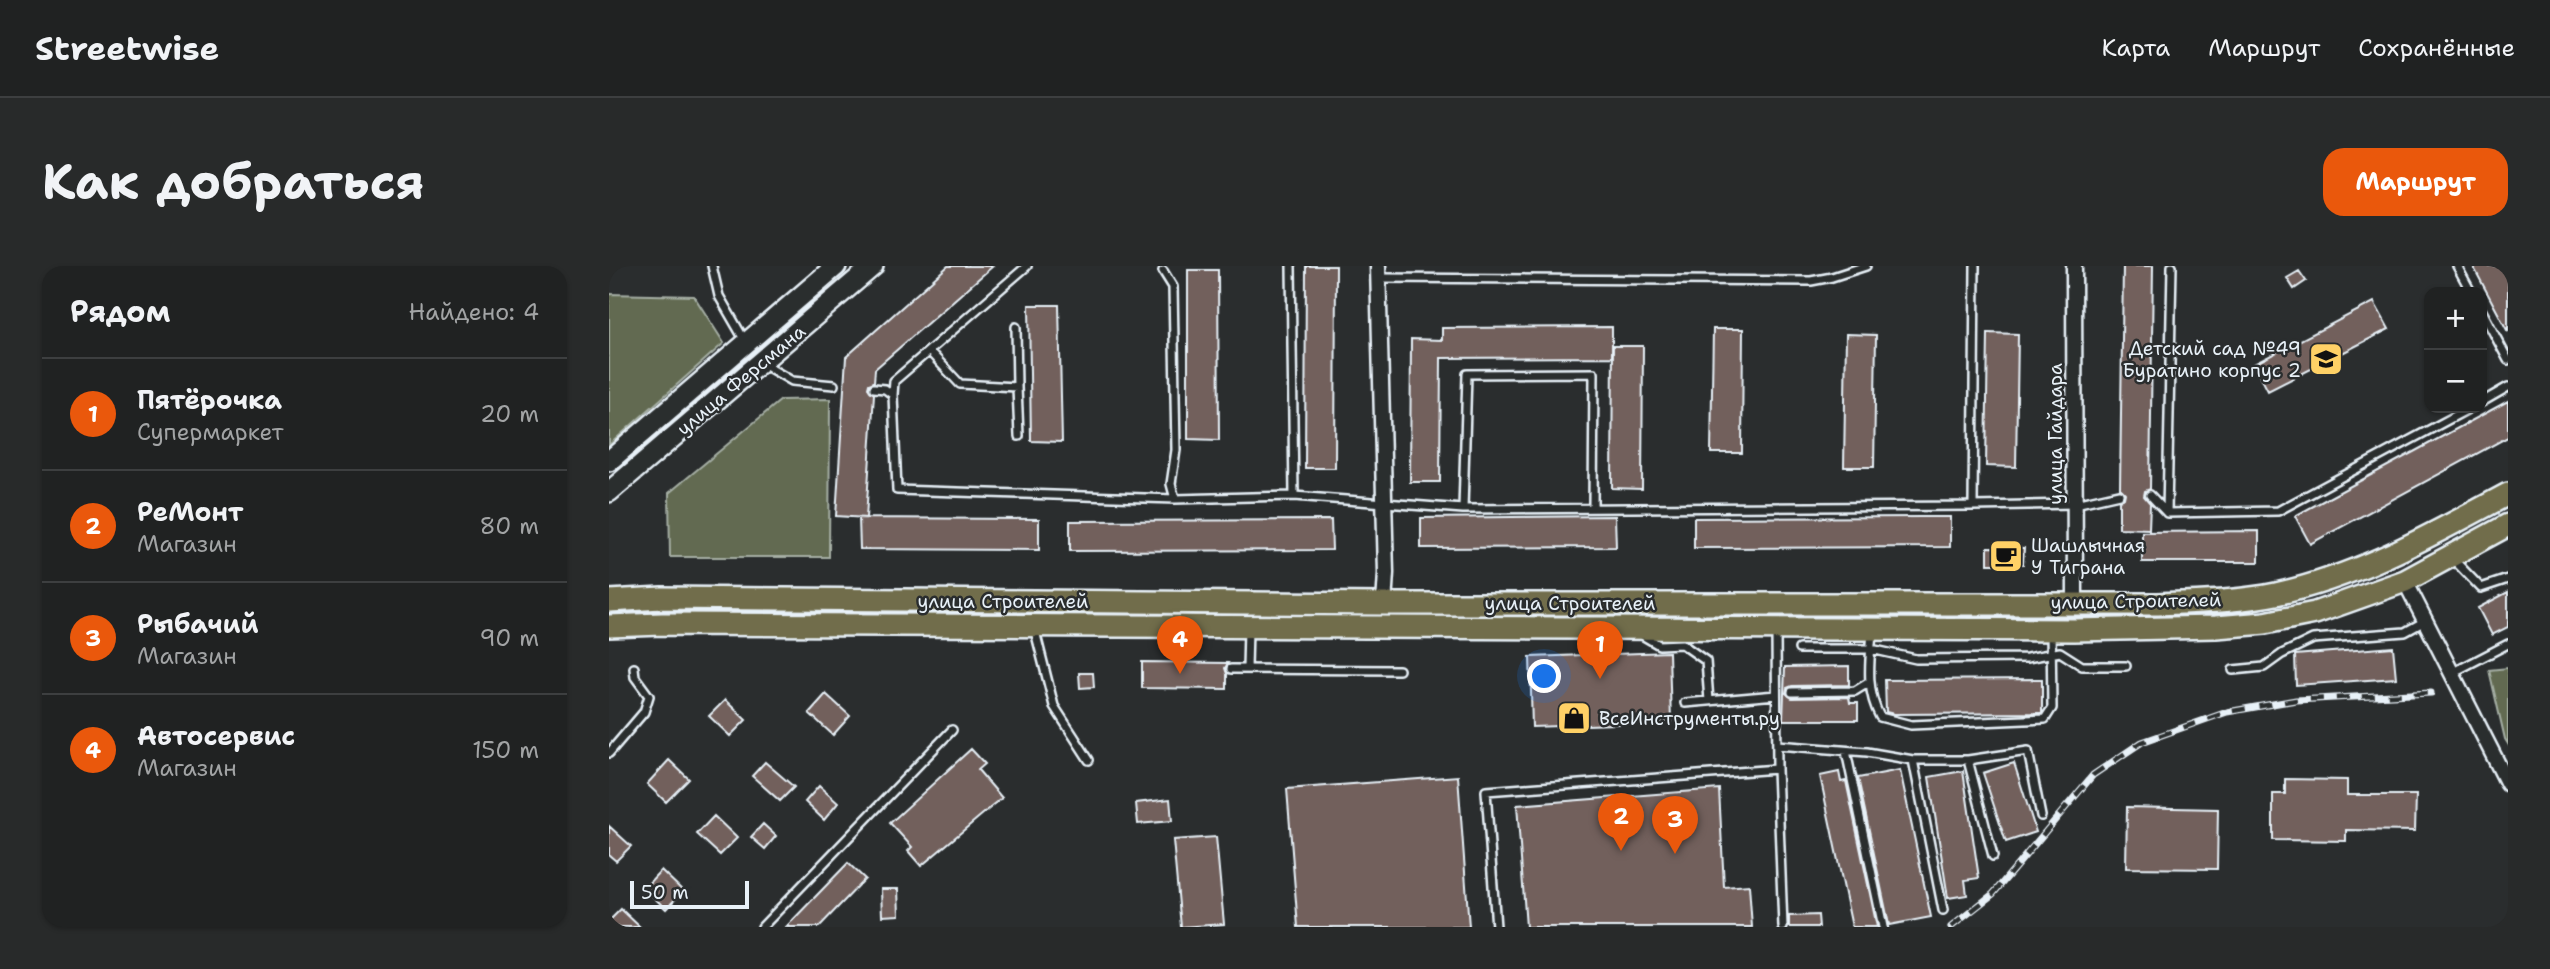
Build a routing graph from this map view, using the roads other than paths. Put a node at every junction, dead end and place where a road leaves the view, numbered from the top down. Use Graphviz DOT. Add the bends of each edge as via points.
graph roads {
  1 [pos="712,266"];
  2 [pos="837,266"];
  3 [pos="873,266"];
  4 [pos="1027,266"];
  5 [pos="1291,266"];
  6 [pos="1866,266"];
  7 [pos="1975,266"];
  8 [pos="2074,266"];
  9 [pos="2172,266"];
  10 [pos="2457,266"];
  11 [pos="1164,268"];
  12 [pos="1378,272"];
  13 [pos="2468,287"];
  14 [pos="2487,321"];
  15 [pos="1016,327"];
  16 [pos="747,344"];
  17 [pos="929,351"];
  18 [pos="2508,360"];
  19 [pos="761,363"];
  20 [pos="834,385"];
  21 [pos="1017,387"];
  22 [pos="2508,387"];
  23 [pos="874,388"];
  24 [pos="893,395"];
  25 [pos="2487,399"];
  26 [pos="2461,413"];
  27 [pos="1019,436"];
  28 [pos="609,461"];
  29 [pos="609,492"];
  30 [pos="2508,494"];
  31 [pos="2119,495"];
  32 [pos="2150,495"];
  33 [pos="1294,496"];
  34 [pos="1175,499"];
  35 [pos="1383,503"];
  36 [pos="2075,504"];
  37 [pos="1973,506"];
  38 [pos="1593,507"];
  39 [pos="1463,509"];
  40 [pos="2167,513"];
  41 [pos="2508,525"];
  42 [pos="2450,556"];
  43 [pos="2508,579"];
  44 [pos="2405,581"];
  45 [pos="609,601"];
  46 [pos="1022,601"];
  47 [pos="1112,602"];
  48 [pos="1775,602"];
  49 [pos="2075,603"];
  50 [pos="1384,604"];
  51 [pos="2425,621"];
  52 [pos="609,626"];
  53 [pos="1028,626"];
  54 [pos="1112,627"];
  55 [pos="1248,628"];
  56 [pos="1629,628"];
  57 [pos="1776,628"];
  58 [pos="1384,629"];
  59 [pos="2051,630"];
  60 [pos="2074,630"];
  61 [pos="1871,639"];
  62 [pos="2508,644"];
  63 [pos="1799,649"];
  64 [pos="2051,655"];
  65 [pos="2126,666"];
  66 [pos="634,667"];
  67 [pos="1231,669"];
  68 [pos="1247,669"];
  69 [pos="1399,670"];
  70 [pos="2233,670"];
  71 [pos="2452,673"];
  72 [pos="1868,683"];
  73 [pos="1793,692"];
  74 [pos="1776,695"];
  75 [pos="1709,701"];
  76 [pos="1685,703"];
  77 [pos="952,730"];
  78 [pos="1777,745"];
  79 [pos="1846,751"];
  80 [pos="609,753"];
  81 [pos="1089,760"];
  82 [pos="1913,760"];
  83 [pos="1968,760"];
  84 [pos="1777,769"];
  85 [pos="2508,784"];
  86 [pos="2041,816"];
  87 [pos="1993,856"];
  88 [pos="1943,910"];
  89 [pos="762,927"];
  90 [pos="1496,927"];
  91 [pos="1783,927"];
  92 [pos="1883,927"];
  1 -- 16 [label="lane" via="719,296"];
  2 -- 16 [label="street, улица Ферсмана"];
  3 -- 19 [label="street, улица Ферсмана"];
  4 -- 17 [label="lane"];
  5 -- 33 [label="lane"];
  6 -- 12 [label="lane" via="1811,281"];
  7 -- 37 [label="lane"];
  8 -- 36 [label="street, улица Гайдара"];
  9 -- 40 [label="lane"];
  10 -- 13 [label="lane"];
  11 -- 34 [label="lane" via="1173,287 1176,450 1171,484"];
  12 -- 35 [label="street"];
  14 -- 18 [label="lane"];
  15 -- 21 [label="lane"];
  16 -- 19 [label="street"];
  16 -- 28 [label="street, улица Ферсмана"];
  17 -- 21 [label="lane" via="960,384"];
  17 -- 24 [label="lane" via="894,381"];
  19 -- 20 [label="lane" via="792,381"];
  19 -- 29 [label="street, улица Ферсмана"];
  21 -- 27 [label="lane"];
  22 -- 25 [label="lane"];
  23 -- 24 [label="lane"];
  24 -- 34 [label="lane" via="898,490"];
  26 -- 40 [label="lane" via="2278,511"];
  30 -- 49 [label="main road, улица Строителей" via="2384,559 2311,585 2236,600"];
  31 -- 36 [label="lane"];
  32 -- 40 [label="lane"];
  33 -- 34 [label="lane"];
  33 -- 35 [label="lane"];
  35 -- 39 [label="lane"];
  35 -- 50 [label="street"];
  36 -- 37 [label="lane"];
  36 -- 49 [label="street, улица Гайдара"];
  37 -- 38 [label="lane"];
  38 -- 39 [label="lane"];
  38 -- 39 [label="lane" via="1594,373 1467,374"];
  41 -- 42 [label="main road, улица Строителей"];
  42 -- 43 [label="lane" via="2481,588"];
  42 -- 44 [label="main road, улица Строителей"];
  44 -- 51 [label="street"];
  44 -- 60 [label="main road, улица Строителей" via="2315,613 2266,624"];
  45 -- 46 [label="main road, улица Строителей"];
  46 -- 47 [label="main road, улица Строителей"];
  46 -- 53 [label="main road"];
  47 -- 50 [label="main road, улица Строителей"];
  47 -- 54 [label="main road"];
  48 -- 49 [label="main road, улица Строителей"];
  48 -- 50 [label="main road, улица Строителей"];
  48 -- 57 [label="main road"];
  49 -- 60 [label="main road"];
  50 -- 58 [label="main road"];
  51 -- 70 [label="lane" via="2405,632 2313,639 2264,667"];
  51 -- 71 [label="street"];
  52 -- 53 [label="main road, улица Строителей"];
  53 -- 54 [label="main road, улица Строителей"];
  53 -- 81 [label="lane" via="1054,706"];
  54 -- 55 [label="main road, улица Строителей"];
  55 -- 58 [label="main road, улица Строителей"];
  55 -- 68 [label="lane"];
  56 -- 57 [label="main road, улица Строителей"];
  56 -- 58 [label="main road, улица Строителей"];
  56 -- 75 [label="lane" via="1659,645 1682,644 1706,661"];
  57 -- 61 [label="main road, улица Строителей"];
  57 -- 74 [label="lane"];
  59 -- 60 [label="main road, улица Строителей"];
  59 -- 61 [label="main road, улица Строителей"];
  59 -- 64 [label="lane"];
  61 -- 63 [label="lane"];
  61 -- 64 [label="lane" via="1916,659"];
  61 -- 72 [label="lane"];
  62 -- 71 [label="lane"];
  64 -- 65 [label="lane" via="2060,652 2082,666"];
  64 -- 72 [label="lane" via="2052,708 2045,719 1911,725 1880,718"];
  66 -- 80 [label="lane" via="635,677 649,696 644,712"];
  67 -- 68 [label="lane"];
  68 -- 69 [label="lane"];
  71 -- 85 [label="street"];
  72 -- 73 [label="lane" via="1855,691"];
  74 -- 75 [label="lane"];
  74 -- 78 [label="lane"];
  75 -- 76 [label="lane"];
  77 -- 89 [label="lane"];
  78 -- 79 [label="lane"];
  78 -- 84 [label="lane"];
  79 -- 82 [label="lane"];
  79 -- 92 [label="lane"];
  82 -- 83 [label="lane"];
  82 -- 88 [label="lane"];
  83 -- 86 [label="lane" via="2028,751"];
  83 -- 87 [label="lane"];
  84 -- 90 [label="lane" via="1486,791"];
  84 -- 91 [label="lane"];
}
